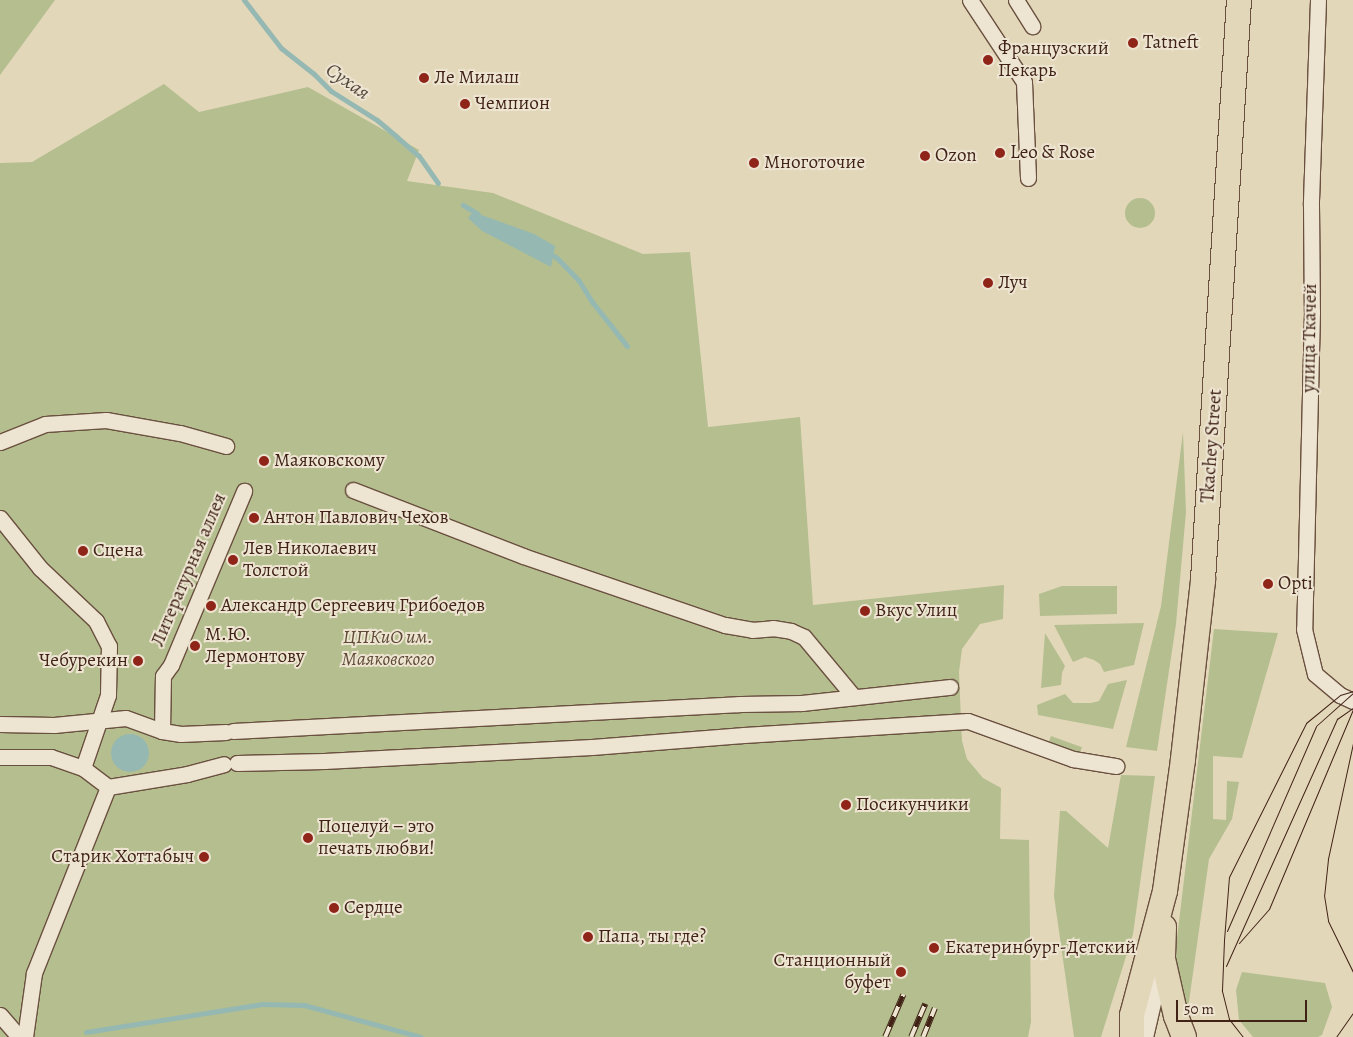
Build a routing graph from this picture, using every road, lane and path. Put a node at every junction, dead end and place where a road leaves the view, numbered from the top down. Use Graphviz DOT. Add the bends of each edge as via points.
graph roads {
  1 [pos="970,0"];
  2 [pos="1016,0"];
  3 [pos="1239,0"];
  4 [pos="1318,0"];
  5 [pos="1032,26"];
  6 [pos="1028,178"];
  7 [pos="0,442"];
  8 [pos="226,446"];
  9 [pos="353,490"];
  10 [pos="244,491"];
  11 [pos="0,518"];
  12 [pos="950,687"];
  13 [pos="854,697"];
  14 [pos="1353,701"];
  15 [pos="101,722"];
  16 [pos="0,724"];
  17 [pos="162,732"];
  18 [pos="0,757"];
  19 [pos="1116,766"];
  20 [pos="83,768"];
  21 [pos="108,787"];
  22 [pos="1165,891"];
  23 [pos="1162,959"];
  24 [pos="0,1015"];
  25 [pos="1129,1030"];
  26 [pos="19,1037"];
  27 [pos="25,1037"];
  28 [pos="1146,1037"];
  29 [pos="1184,1037"];
  1 -- 6 [label="street" via="1024,82"];
  2 -- 5 [label="street"];
  3 -- 22 [label="main road, Tkachey Street" via="1203,580"];
  4 -- 14 [label="street, улица Ткачей" via="1304,629 1316,674 1340,695"];
  7 -- 8 [label="street" via="45,424 106,420 180,433"];
  9 -- 13 [label="street" via="524,556 725,625 752,630 773,628 791,631 804,637"];
  10 -- 17 [label="street, Литературная аллея" via="171,665 163,676"];
  11 -- 15 [label="street" via="40,568 96,621 109,646 108,695"];
  12 -- 13 [label="street"];
  13 -- 17 [label="street" via="802,704 741,704 181,734"];
  15 -- 16 [label="street"];
  15 -- 17 [label="street" via="126,718"];
  15 -- 20 [label="street"];
  18 -- 20 [label="street" via="50,757"];
  19 -- 21 [label="street" via="1073,758 968,721 592,747 230,763"];
  20 -- 21 [label="street"];
  21 -- 27 [label="street" via="34,973"];
  22 -- 23 [label="main road"];
  22 -- 25 [label="main road"];
  23 -- 28 [label="street"];
  23 -- 29 [label="main road"];
  24 -- 26 [label="street"];
}
